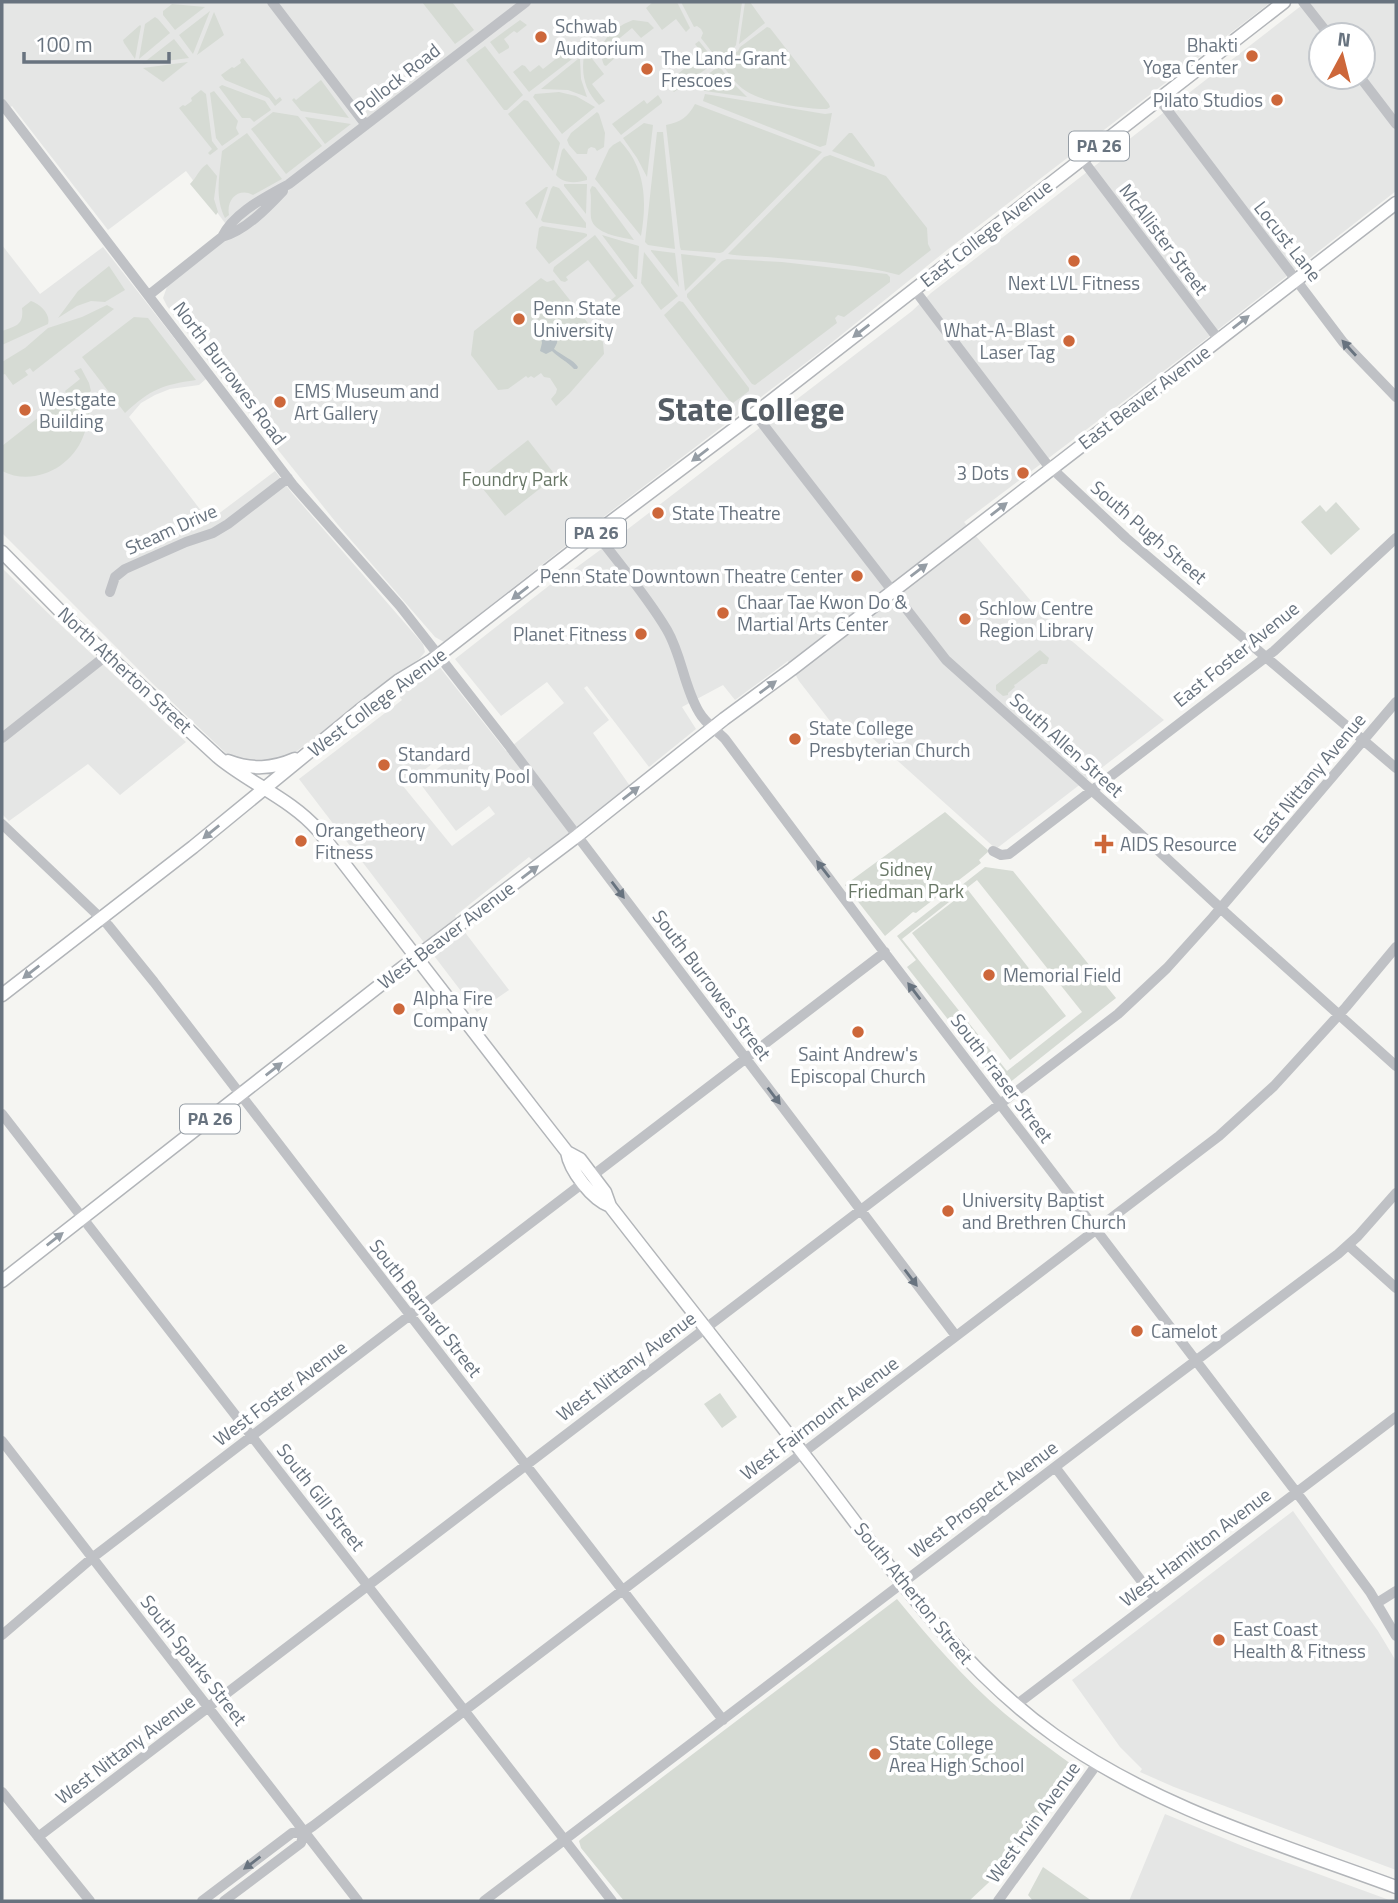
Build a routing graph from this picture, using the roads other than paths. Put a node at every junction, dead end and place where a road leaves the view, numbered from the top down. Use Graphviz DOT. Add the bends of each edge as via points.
graph roads {
  1 [pos="272,2"];
  2 [pos="526,2"];
  3 [pos="1284,2"];
  4 [pos="1303,2"];
  5 [pos="1317,21"];
  6 [pos="1371,91"];
  7 [pos="1159,99"];
  8 [pos="2,104"];
  9 [pos="1396,124"];
  10 [pos="366,125"];
  11 [pos="1082,159"];
  12 [pos="1396,202"];
  13 [pos="1296,280"];
  14 [pos="914,289"];
  15 [pos="149,295"];
  16 [pos="1219,340"];
  17 [pos="1396,397"];
  18 [pos="755,414"];
  19 [pos="1051,468"];
  20 [pos="288,478"];
  21 [pos="596,533"];
  22 [pos="1396,538"];
  23 [pos="2,552"];
  24 [pos="891,591"];
  25 [pos="110,592"];
  26 [pos="107,655"];
  27 [pos="439,655"];
  28 [pos="1267,656"];
  29 [pos="1396,702"];
  30 [pos="713,727"];
  31 [pos="2,738"];
  32 [pos="1364,740"];
  33 [pos="311,751"];
  34 [pos="218,757"];
  35 [pos="1396,768"];
  36 [pos="258,786"];
  37 [pos="1093,791"];
  38 [pos="2,824"];
  39 [pos="577,836"];
  40 [pos="993,851"];
  41 [pos="1221,909"];
  42 [pos="100,918"];
  43 [pos="1396,947"];
  44 [pos="885,953"];
  45 [pos="417,957"];
  46 [pos="2,995"];
  47 [pos="1339,1015"];
  48 [pos="746,1059"];
  49 [pos="1396,1066"];
  50 [pos="240,1095"];
  51 [pos="1000,1104"];
  52 [pos="2,1114"];
  53 [pos="588,1179"];
  54 [pos="1396,1193"];
  55 [pos="860,1210"];
  56 [pos="82,1218"];
  57 [pos="1096,1229"];
  58 [pos="1348,1245"];
  59 [pos="2,1281"];
  60 [pos="1396,1288"];
  61 [pos="410,1315"];
  62 [pos="705,1328"];
  63 [pos="956,1336"];
  64 [pos="1195,1361"];
  65 [pos="1396,1417"];
  66 [pos="251,1436"];
  67 [pos="2,1441"];
  68 [pos="803,1452"];
  69 [pos="526,1465"];
  70 [pos="1055,1467"];
  71 [pos="1296,1492"];
  72 [pos="92,1558"];
  73 [pos="903,1582"];
  74 [pos="367,1586"];
  75 [pos="622,1590"];
  76 [pos="1396,1591"];
  77 [pos="1155,1599"];
  78 [pos="1377,1603"];
  79 [pos="2,1635"];
  80 [pos="1396,1636"];
  81 [pos="1016,1705"];
  82 [pos="208,1707"];
  83 [pos="463,1710"];
  84 [pos="723,1720"];
  85 [pos="1097,1764"];
  86 [pos="2,1792"];
  87 [pos="304,1832"];
  88 [pos="38,1837"];
  89 [pos="563,1840"];
  90 [pos="1396,1887"];
  91 [pos="90,1901"];
  92 [pos="202,1901"];
  93 [pos="224,1901"];
  94 [pos="358,1901"];
  95 [pos="484,1901"];
  96 [pos="612,1901"];
  97 [pos="998,1901"];
  1 -- 10 [label="street"];
  2 -- 10 [label="street, Pollock Road"];
  3 -- 7 [label="main road, East College Avenue / PA 26"];
  4 -- 5 [label="street"];
  6 -- 9 [label="street"];
  7 -- 11 [label="main road, East College Avenue / PA 26"];
  7 -- 13 [label="street, Locust Lane"];
  8 -- 15 [label="street, North Burrowes Road"];
  10 -- 15 [label="street, Pollock Road"];
  11 -- 14 [label="main road, East College Avenue / PA 26"];
  11 -- 16 [label="street, McAllister Street"];
  12 -- 13 [label="main road, East Beaver Avenue / PA 26"];
  16 -- 13 [label="main road, East Beaver Avenue / PA 26, one-way"];
  17 -- 13 [label="street, Locust Lane, one-way" via="1343,342"];
  14 -- 18 [label="main road, East College Avenue / PA 26, one-way"];
  14 -- 19 [label="street, South Pugh Street"];
  15 -- 20 [label="street, North Burrowes Road"];
  16 -- 19 [label="main road, East Beaver Avenue / PA 26"];
  18 -- 21 [label="main road, West College Avenue / PA 26, one-way"];
  18 -- 24 [label="street, South Allen Street"];
  24 -- 19 [label="main road, East Beaver Avenue / PA 26, one-way"];
  19 -- 28 [label="street, South Pugh Street" via="1126,538"];
  20 -- 25 [label="street, Steam Drive" via="213,533 119,573"];
  20 -- 27 [label="street, North Burrowes Road"];
  21 -- 27 [label="main road, West College Avenue / PA 26, one-way"];
  21 -- 30 [label="street, South Fraser Street" via="665,626 698,710"];
  22 -- 28 [label="street, East Foster Avenue"];
  23 -- 26 [label="main road, North Atherton Street"];
  30 -- 24 [label="main road, West Beaver Avenue / PA 26, one-way"];
  24 -- 37 [label="street, South Allen Street" via="946,660"];
  26 -- 31 [label="street"];
  26 -- 34 [label="main road, North Atherton Street"];
  27 -- 33 [label="main road, West College Avenue / PA 26" via="398,681"];
  27 -- 39 [label="street, South Burrowes Street"];
  28 -- 32 [label="street, South Pugh Street"];
  28 -- 37 [label="street, East Foster Avenue"];
  29 -- 32 [label="street, East Nittany Avenue"];
  39 -- 30 [label="main road, West Beaver Avenue / PA 26, one-way"];
  44 -- 30 [label="street, South Fraser Street, one-way"];
  32 -- 35 [label="street, South Pugh Street"];
  32 -- 41 [label="street, East Nittany Avenue"];
  33 -- 34 [label="main road" via="262,768"];
  33 -- 36 [label="main road, West College Avenue / PA 26"];
  34 -- 36 [label="main road, North Atherton Street"];
  36 -- 42 [label="main road, West College Avenue / PA 26, one-way"];
  36 -- 45 [label="main road, South Atherton Street" via="312,822"];
  37 -- 40 [label="street" via="1009,854"];
  37 -- 41 [label="street, South Allen Street"];
  38 -- 42 [label="street, South Barnard Street"];
  45 -- 39 [label="main road, West Beaver Avenue / PA 26, one-way"];
  39 -- 48 [label="street, South Burrowes Street, one-way"];
  41 -- 47 [label="street, South Allen Street"];
  41 -- 51 [label="street, West Nittany Avenue" via="1129,1005"];
  42 -- 46 [label="main road, West College Avenue / PA 26, one-way"];
  42 -- 50 [label="street, South Barnard Street"];
  43 -- 47 [label="street, West Fairmount Avenue"];
  44 -- 48 [label="street, West Foster Avenue"];
  51 -- 44 [label="street, South Fraser Street, one-way"];
  50 -- 45 [label="main road, West Beaver Avenue / PA 26, one-way"];
  45 -- 53 [label="main road, South Atherton Street" via="567,1152 580,1159"];
  47 -- 49 [label="street, South Allen Street"];
  47 -- 57 [label="street, West Fairmount Avenue" via="1254,1106"];
  48 -- 53 [label="street, West Foster Avenue"];
  48 -- 55 [label="street, South Burrowes Street, one-way"];
  50 -- 56 [label="main road, West Beaver Avenue / PA 26"];
  50 -- 61 [label="street, South Barnard Street"];
  51 -- 55 [label="street, West Nittany Avenue"];
  51 -- 57 [label="street, South Fraser Street"];
  52 -- 56 [label="street, South Gill Street"];
  53 -- 61 [label="street, West Foster Avenue"];
  53 -- 62 [label="main road, South Atherton Street" via="605,1192 610,1206"];
  54 -- 58 [label="street, West Prospect Avenue"];
  55 -- 62 [label="street, West Nittany Avenue"];
  55 -- 63 [label="street, South Burrowes Street, one-way"];
  59 -- 56 [label="main road, West Beaver Avenue / PA 26, one-way"];
  56 -- 66 [label="street, South Gill Street"];
  57 -- 63 [label="street, West Fairmount Avenue"];
  57 -- 64 [label="street, South Fraser Street"];
  58 -- 60 [label="street"];
  58 -- 64 [label="street, West Prospect Avenue"];
  61 -- 66 [label="street, West Foster Avenue"];
  61 -- 69 [label="street, South Barnard Street"];
  62 -- 68 [label="main road, South Atherton Street"];
  62 -- 69 [label="street, West Nittany Avenue"];
  63 -- 68 [label="street, West Fairmount Avenue"];
  64 -- 70 [label="street, West Prospect Avenue"];
  64 -- 71 [label="street, South Fraser Street"];
  65 -- 71 [label="street, West Hamilton Avenue"];
  66 -- 72 [label="street, West Foster Avenue"];
  66 -- 74 [label="street, South Gill Street"];
  67 -- 72 [label="street, South Sparks Street"];
  68 -- 73 [label="main road, South Atherton Street"];
  68 -- 75 [label="street, West Fairmount Avenue"];
  69 -- 74 [label="street, West Nittany Avenue"];
  69 -- 75 [label="street, South Barnard Street"];
  70 -- 73 [label="street, West Prospect Avenue"];
  70 -- 77 [label="street"];
  71 -- 77 [label="street, West Hamilton Avenue"];
  71 -- 78 [label="street, South Fraser Street"];
  72 -- 79 [label="street, West Foster Avenue"];
  72 -- 82 [label="street, South Sparks Street"];
  73 -- 81 [label="main road, South Atherton Street" via="956,1647"];
  73 -- 84 [label="street, West Prospect Avenue"];
  74 -- 82 [label="street, West Nittany Avenue"];
  74 -- 83 [label="street, South Gill Street"];
  75 -- 83 [label="street, West Fairmount Avenue"];
  75 -- 84 [label="street, South Barnard Street"];
  76 -- 78 [label="street"];
  77 -- 81 [label="street, West Hamilton Avenue"];
  78 -- 80 [label="street, South Fraser Street"];
  81 -- 85 [label="main road, South Atherton Street"];
  82 -- 87 [label="street, South Sparks Street"];
  82 -- 88 [label="street, West Nittany Avenue"];
  83 -- 87 [label="street, West Fairmount Avenue"];
  83 -- 89 [label="street, South Gill Street"];
  84 -- 89 [label="street, West Prospect Avenue"];
  85 -- 90 [label="main road, South Atherton Street" via="1190,1810"];
  85 -- 97 [label="street, West Irvin Avenue"];
  86 -- 88 [label="street"];
  87 -- 92 [label="street, West Fairmount Avenue, one-way" via="292,1833"];
  87 -- 93 [label="street, West Fairmount Avenue" via="301,1843"];
  87 -- 94 [label="street, South Sparks Street"];
  88 -- 91 [label="street"];
  89 -- 95 [label="street, West Prospect Avenue"];
  89 -- 96 [label="street, South Gill Street"];
}
